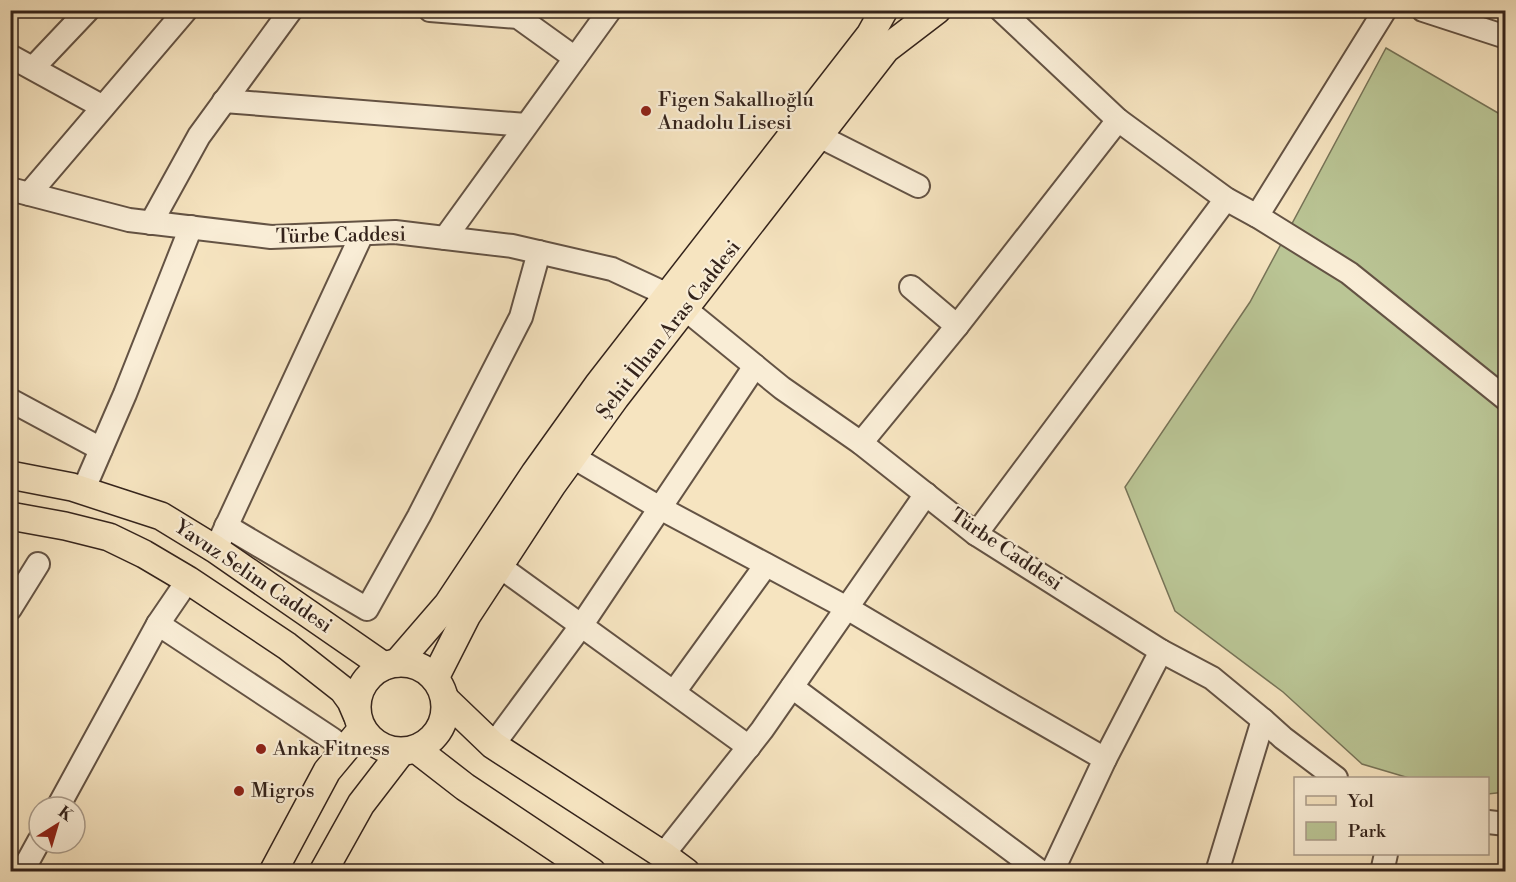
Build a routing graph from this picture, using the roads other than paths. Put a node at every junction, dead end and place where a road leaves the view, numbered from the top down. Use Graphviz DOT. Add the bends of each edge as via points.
graph roads {
  1 [pos="67,10"];
  2 [pos="88,10"];
  3 [pos="186,10"];
  4 [pos="291,10"];
  5 [pos="430,10"];
  6 [pos="610,10"];
  7 [pos="884,10"];
  8 [pos="937,10"];
  9 [pos="1001,10"];
  10 [pos="1385,10"];
  11 [pos="1423,10"];
  12 [pos="520,14"];
  13 [pos="1506,37"];
  14 [pos="10,56"];
  15 [pos="575,58"];
  16 [pos="33,68"];
  17 [pos="224,101"];
  18 [pos="103,107"];
  19 [pos="1118,120"];
  20 [pos="526,125"];
  21 [pos="819,136"];
  22 [pos="918,186"];
  23 [pos="20,192"];
  24 [pos="1226,199"];
  25 [pos="1257,216"];
  26 [pos="151,223"];
  27 [pos="191,227"];
  28 [pos="362,234"];
  29 [pos="445,238"];
  30 [pos="539,252"];
  31 [pos="911,287"];
  32 [pos="676,302"];
  33 [pos="957,326"];
  34 [pos="755,366"];
  35 [pos="10,399"];
  36 [pos="1506,399"];
  37 [pos="861,443"];
  38 [pos="101,449"];
  39 [pos="573,457"];
  40 [pos="10,475"];
  41 [pos="83,490"];
  42 [pos="926,494"];
  43 [pos="660,508"];
  44 [pos="10,516"];
  45 [pos="976,534"];
  46 [pos="221,538"];
  47 [pos="38,564"];
  48 [pos="766,565"];
  49 [pos="499,567"];
  50 [pos="188,580"];
  51 [pos="847,608"];
  52 [pos="10,609"];
  53 [pos="158,624"];
  54 [pos="581,626"];
  55 [pos="1161,651"];
  56 [pos="391,664"];
  57 [pos="792,687"];
  58 [pos="440,688"];
  59 [pos="674,692"];
  60 [pos="1263,720"];
  61 [pos="360,722"];
  62 [pos="493,745"];
  63 [pos="749,747"];
  64 [pos="345,750"];
  65 [pos="409,751"];
  66 [pos="1105,759"];
  67 [pos="1335,777"];
  68 [pos="65,795"];
  69 [pos="1489,822"];
  70 [pos="1506,824"];
  71 [pos="31,855"];
  72 [pos="663,855"];
  73 [pos="1386,855"];
  74 [pos="22,872"];
  75 [pos="273,872"];
  76 [pos="323,872"];
  77 [pos="592,872"];
  78 [pos="686,872"];
  79 [pos="1041,872"];
  80 [pos="1052,872"];
  81 [pos="1217,872"];
  82 [pos="1382,872"];
  1 -- 16 [label="street"];
  2 -- 16 [label="street"];
  3 -- 18 [label="street"];
  4 -- 17 [label="street"];
  5 -- 12 [label="street"];
  6 -- 15 [label="street"];
  7 -- 32 [label="main road, Şehit İlhan Aras Caddesi"];
  8 -- 21 [label="main road, Şehit İlhan Aras Caddesi" via="886,49"];
  9 -- 19 [label="street"];
  10 -- 25 [label="street"];
  11 -- 13 [label="street"];
  12 -- 15 [label="street"];
  14 -- 16 [label="street"];
  15 -- 20 [label="street"];
  16 -- 18 [label="street"];
  17 -- 20 [label="street"];
  17 -- 26 [label="street" via="199,136"];
  18 -- 23 [label="street"];
  19 -- 24 [label="street"];
  19 -- 33 [label="street"];
  20 -- 29 [label="street"];
  21 -- 22 [label="street"];
  21 -- 32 [label="main road, Şehit İlhan Aras Caddesi"];
  23 -- 26 [label="street, Türbe Caddesi"];
  24 -- 25 [label="street"];
  24 -- 45 [label="street"];
  25 -- 36 [label="street" via="1349,273"];
  26 -- 27 [label="street, Türbe Caddesi"];
  27 -- 28 [label="street, Türbe Caddesi" via="271,237"];
  27 -- 38 [label="street"];
  28 -- 29 [label="street, Türbe Caddesi" via="395,232"];
  28 -- 46 [label="street"];
  29 -- 30 [label="street, Türbe Caddesi"];
  30 -- 32 [label="street, Türbe Caddesi" via="612,269"];
  30 -- 46 [label="street" via="521,317 367,609"];
  31 -- 33 [label="street"];
  32 -- 34 [label="street, Türbe Caddesi"];
  32 -- 39 [label="main road, Şehit İlhan Aras Caddesi"];
  32 -- 56 [label="main road, Şehit İlhan Aras Caddesi" via="598,385 448,604"];
  33 -- 37 [label="street"];
  34 -- 37 [label="street, Türbe Caddesi"];
  34 -- 43 [label="street"];
  35 -- 38 [label="street"];
  37 -- 42 [label="street, Türbe Caddesi"];
  38 -- 41 [label="street"];
  39 -- 43 [label="street"];
  39 -- 49 [label="main road, Şehit İlhan Aras Caddesi"];
  40 -- 41 [label="main road, Yavuz Selim Caddesi"];
  41 -- 46 [label="main road, Yavuz Selim Caddesi"];
  42 -- 45 [label="street, Türbe Caddesi"];
  42 -- 51 [label="street"];
  43 -- 48 [label="street"];
  43 -- 54 [label="street"];
  44 -- 50 [label="main road, Yavuz Selim Caddesi" via="110,537"];
  45 -- 55 [label="street, Türbe Caddesi"];
  46 -- 56 [label="main road, Yavuz Selim Caddesi"];
  47 -- 52 [label="street"];
  48 -- 51 [label="street"];
  48 -- 59 [label="street"];
  49 -- 54 [label="street"];
  49 -- 58 [label="main road, Şehit İlhan Aras Caddesi" via="467,615"];
  50 -- 53 [label="street"];
  50 -- 61 [label="main road, Yavuz Selim Caddesi" via="336,684 351,701"];
  51 -- 57 [label="street"];
  51 -- 66 [label="street"];
  53 -- 64 [label="street"];
  53 -- 68 [label="street"];
  54 -- 59 [label="street"];
  54 -- 62 [label="street"];
  55 -- 60 [label="street, Türbe Caddesi" via="1212,678"];
  55 -- 66 [label="street"];
  56 -- 58 [label="main road" via="411,663 424,669"];
  56 -- 61 [label="main road" via="371,674 362,686 357,700"];
  57 -- 63 [label="street"];
  57 -- 79 [label="street"];
  58 -- 62 [label="main road"];
  58 -- 65 [label="main road" via="446,712 440,729 427,743"];
  59 -- 63 [label="street"];
  60 -- 67 [label="street, Türbe Caddesi"];
  60 -- 81 [label="street"];
  61 -- 64 [label="main road"];
  61 -- 65 [label="main road" via="372,741 386,749"];
  62 -- 72 [label="main road"];
  63 -- 72 [label="street"];
  64 -- 75 [label="main road" via="327,771"];
  65 -- 76 [label="main road" via="361,804"];
  65 -- 77 [label="main road"];
  66 -- 80 [label="street"];
  69 -- 70 [label="street"];
  71 -- 74 [label="street"];
  72 -- 78 [label="main road"];
  73 -- 82 [label="street"];
}
